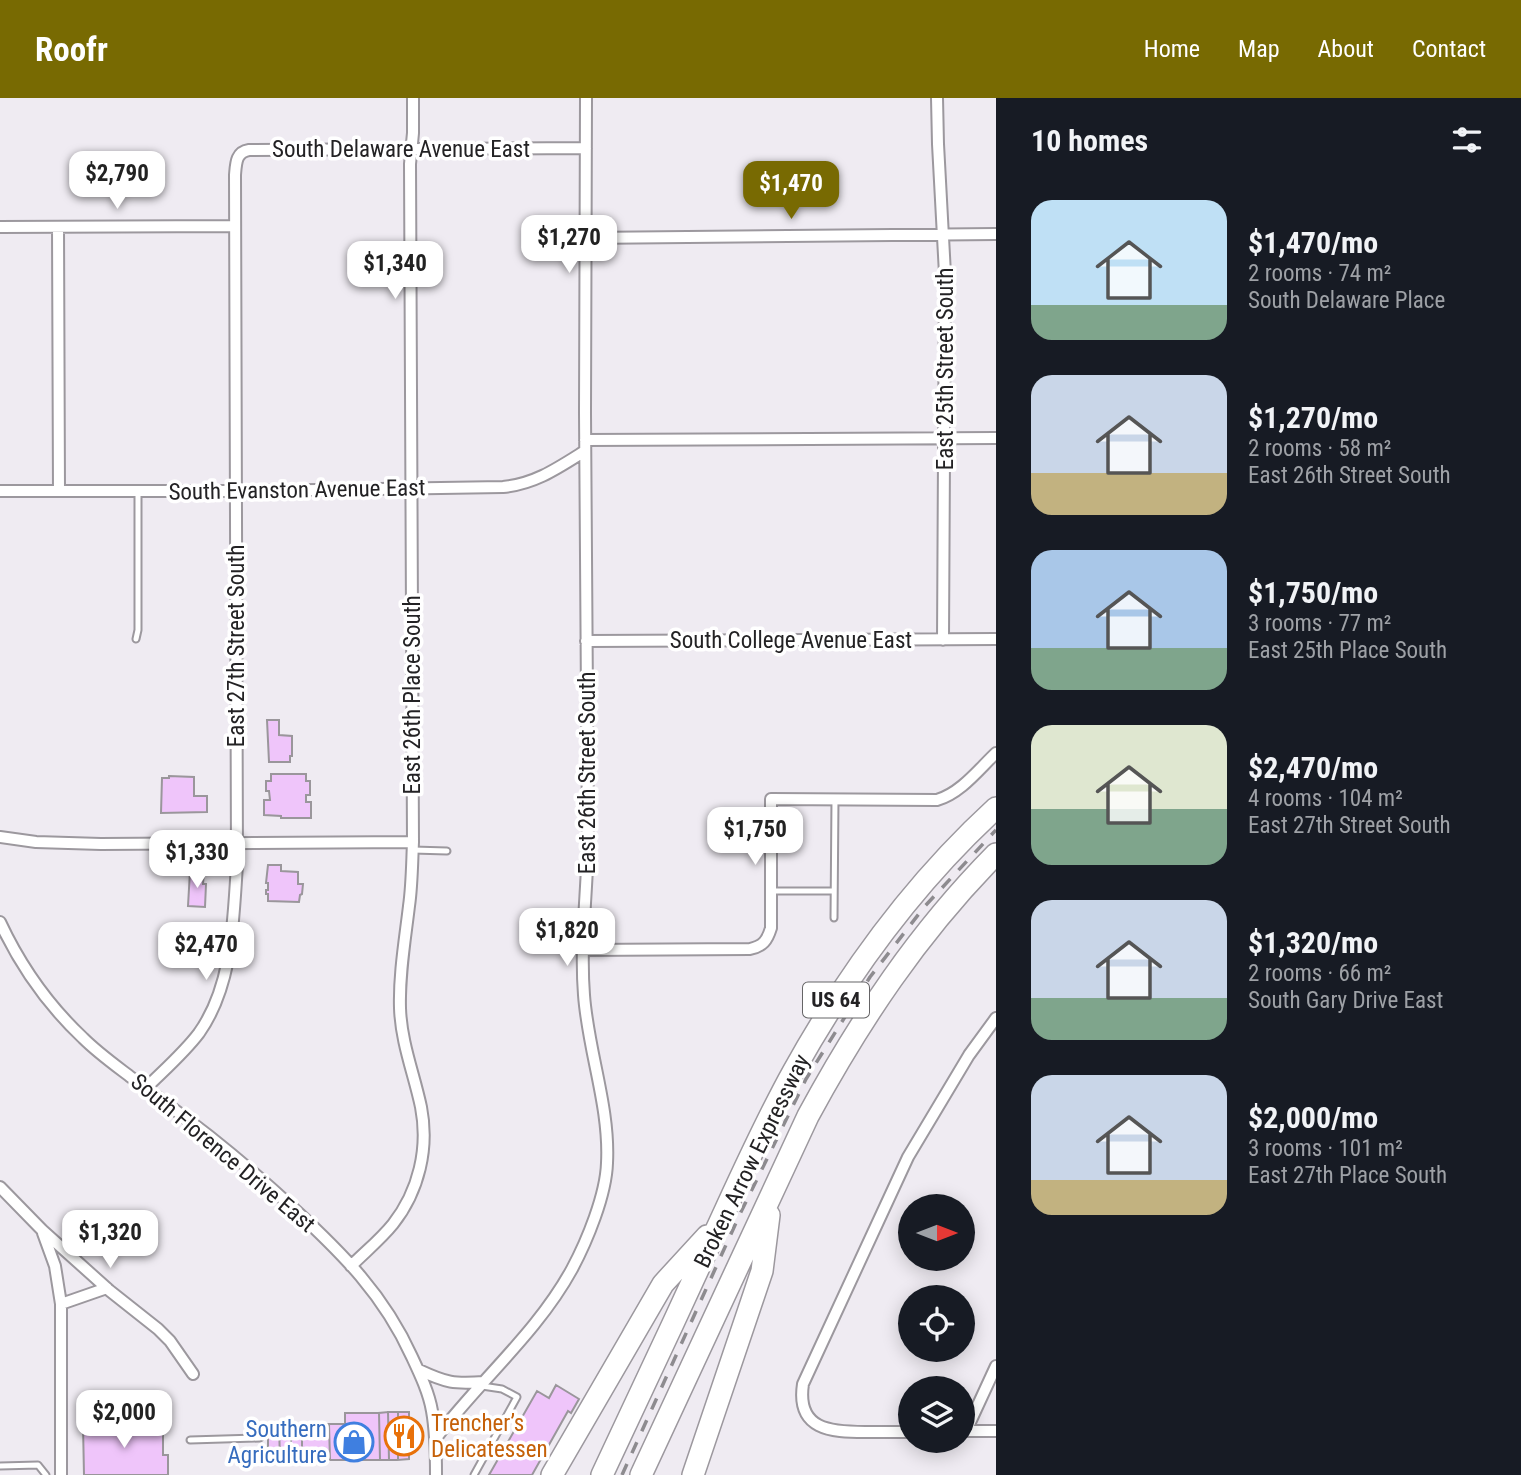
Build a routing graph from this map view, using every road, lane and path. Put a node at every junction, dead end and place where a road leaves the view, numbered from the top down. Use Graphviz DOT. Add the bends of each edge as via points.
graph roads {
  1 [pos="413,98"];
  2 [pos="586,98"];
  3 [pos="937,98"];
  4 [pos="586,148"];
  5 [pos="411,149"];
  6 [pos="235,175"];
  7 [pos="235,226"];
  8 [pos="0,227"];
  9 [pos="58,227"];
  10 [pos="996,234"];
  11 [pos="944,235"];
  12 [pos="585,238"];
  13 [pos="945,438"];
  14 [pos="996,438"];
  15 [pos="585,445"];
  16 [pos="411,488"];
  17 [pos="0,491"];
  18 [pos="59,491"];
  19 [pos="138,491"];
  20 [pos="235,491"];
  21 [pos="136,639"];
  22 [pos="996,639"];
  23 [pos="943,640"];
  24 [pos="586,642"];
  25 [pos="996,753"];
  26 [pos="835,799"];
  27 [pos="996,808"];
  28 [pos="0,837"];
  29 [pos="237,843"];
  30 [pos="413,846"];
  31 [pos="447,851"];
  32 [pos="996,854"];
  33 [pos="771,891"];
  34 [pos="834,891"];
  35 [pos="834,918"];
  36 [pos="0,922"];
  37 [pos="582,950"];
  38 [pos="996,1018"];
  39 [pos="146,1088"];
  40 [pos="0,1187"];
  41 [pos="772,1192"];
  42 [pos="720,1222"];
  43 [pos="42,1230"];
  44 [pos="351,1266"];
  45 [pos="107,1288"];
  46 [pos="61,1304"];
  47 [pos="996,1366"];
  48 [pos="419,1370"];
  49 [pos="193,1374"];
  50 [pos="482,1384"];
  51 [pos="975,1409"];
  52 [pos="975,1431"];
  53 [pos="996,1431"];
  54 [pos="898,1432"];
  55 [pos="260,1438"];
  56 [pos="436,1438"];
  57 [pos="190,1440"];
  58 [pos="0,1466"];
  59 [pos="46,1475"];
  60 [pos="61,1475"];
  61 [pos="436,1475"];
  62 [pos="474,1475"];
  63 [pos="552,1475"];
  64 [pos="602,1475"];
  65 [pos="641,1475"];
  66 [pos="693,1475"];
  1 -- 5 [label="street, East 26th Place South"];
  2 -- 4 [label="street, East 26th Street South"];
  3 -- 11 [label="street, East 25th Street South"];
  4 -- 5 [label="street, South Delaware Avenue East"];
  4 -- 12 [label="street, East 26th Street South"];
  5 -- 6 [label="street, South Delaware Avenue East" via="242,151"];
  5 -- 16 [label="street, East 26th Place South"];
  6 -- 7 [label="street, East 27th Street South"];
  7 -- 9 [label="street"];
  7 -- 20 [label="street, East 27th Street South"];
  8 -- 9 [label="street"];
  9 -- 18 [label="street"];
  10 -- 11 [label="street"];
  11 -- 12 [label="street"];
  11 -- 13 [label="street, East 25th Street South"];
  12 -- 15 [label="street, East 26th Street South"];
  13 -- 14 [label="street"];
  13 -- 15 [label="street"];
  13 -- 23 [label="street, East 25th Street South"];
  15 -- 16 [label="street, South Evanston Avenue East" via="554,471 518,485"];
  15 -- 24 [label="street, East 26th Street South"];
  16 -- 20 [label="street, South Evanston Avenue East"];
  16 -- 30 [label="street, East 26th Place South"];
  17 -- 18 [label="street, South Evanston Avenue East"];
  18 -- 19 [label="street, South Evanston Avenue East"];
  19 -- 20 [label="street, South Evanston Avenue East"];
  19 -- 21 [label="lane"];
  20 -- 29 [label="street, East 27th Street South"];
  22 -- 23 [label="street, South College Avenue East"];
  23 -- 24 [label="street, South College Avenue East"];
  24 -- 37 [label="street, East 26th Street South" via="588,851"];
  25 -- 26 [label="street" via="955,791 937,800"];
  26 -- 33 [label="street" via="771,799"];
  26 -- 34 [label="lane"];
  27 -- 42 [label="highway, Broken Arrow Expressway / US 64" via="936,869 839,996 792,1073"];
  28 -- 29 [label="street" via="101,844"];
  29 -- 30 [label="street"];
  29 -- 39 [label="street, East 27th Street South" via="228,961 220,991 198,1034"];
  30 -- 31 [label="lane"];
  30 -- 44 [label="street, East 26th Place South" via="400,1010 421,1108 422,1157 406,1204 394,1223"];
  32 -- 41 [label="highway, Broken Arrow Expressway / US 64" via="930,928 855,1032"];
  33 -- 34 [label="lane"];
  33 -- 37 [label="street" via="771,928 758,947"];
  34 -- 35 [label="lane"];
  36 -- 39 [label="street, South Florence Drive East" via="54,1009"];
  37 -- 50 [label="street, East 26th Street South" via="587,1024 606,1133 602,1193 587,1237 559,1291"];
  38 -- 54 [label="street" via="908,1157 803,1384 804,1408 825,1429"];
  39 -- 44 [label="street, South Florence Drive East" via="269,1186"];
  40 -- 43 [label="street"];
  41 -- 65 [label="highway, Broken Arrow Expressway / US 64"];
  41 -- 66 [label="highway" via="762,1271"];
  42 -- 63 [label="highway" via="663,1284"];
  42 -- 64 [label="highway, Broken Arrow Expressway / US 64"];
  43 -- 45 [label="street"];
  43 -- 46 [label="street" via="55,1266"];
  44 -- 48 [label="street, South Florence Drive East" via="390,1314"];
  45 -- 46 [label="street"];
  45 -- 49 [label="street" via="170,1341"];
  46 -- 60 [label="street"];
  47 -- 51 [label="street"];
  48 -- 50 [label="street" via="453,1383"];
  48 -- 56 [label="street, South Florence Drive East"];
  50 -- 56 [label="street, East 26th Street South"];
  50 -- 62 [label="lane" via="517,1397"];
  52 -- 53 [label="street"];
  55 -- 57 [label="lane"];
  56 -- 61 [label="street"];
  58 -- 59 [label="lane" via="38,1465"];
}
